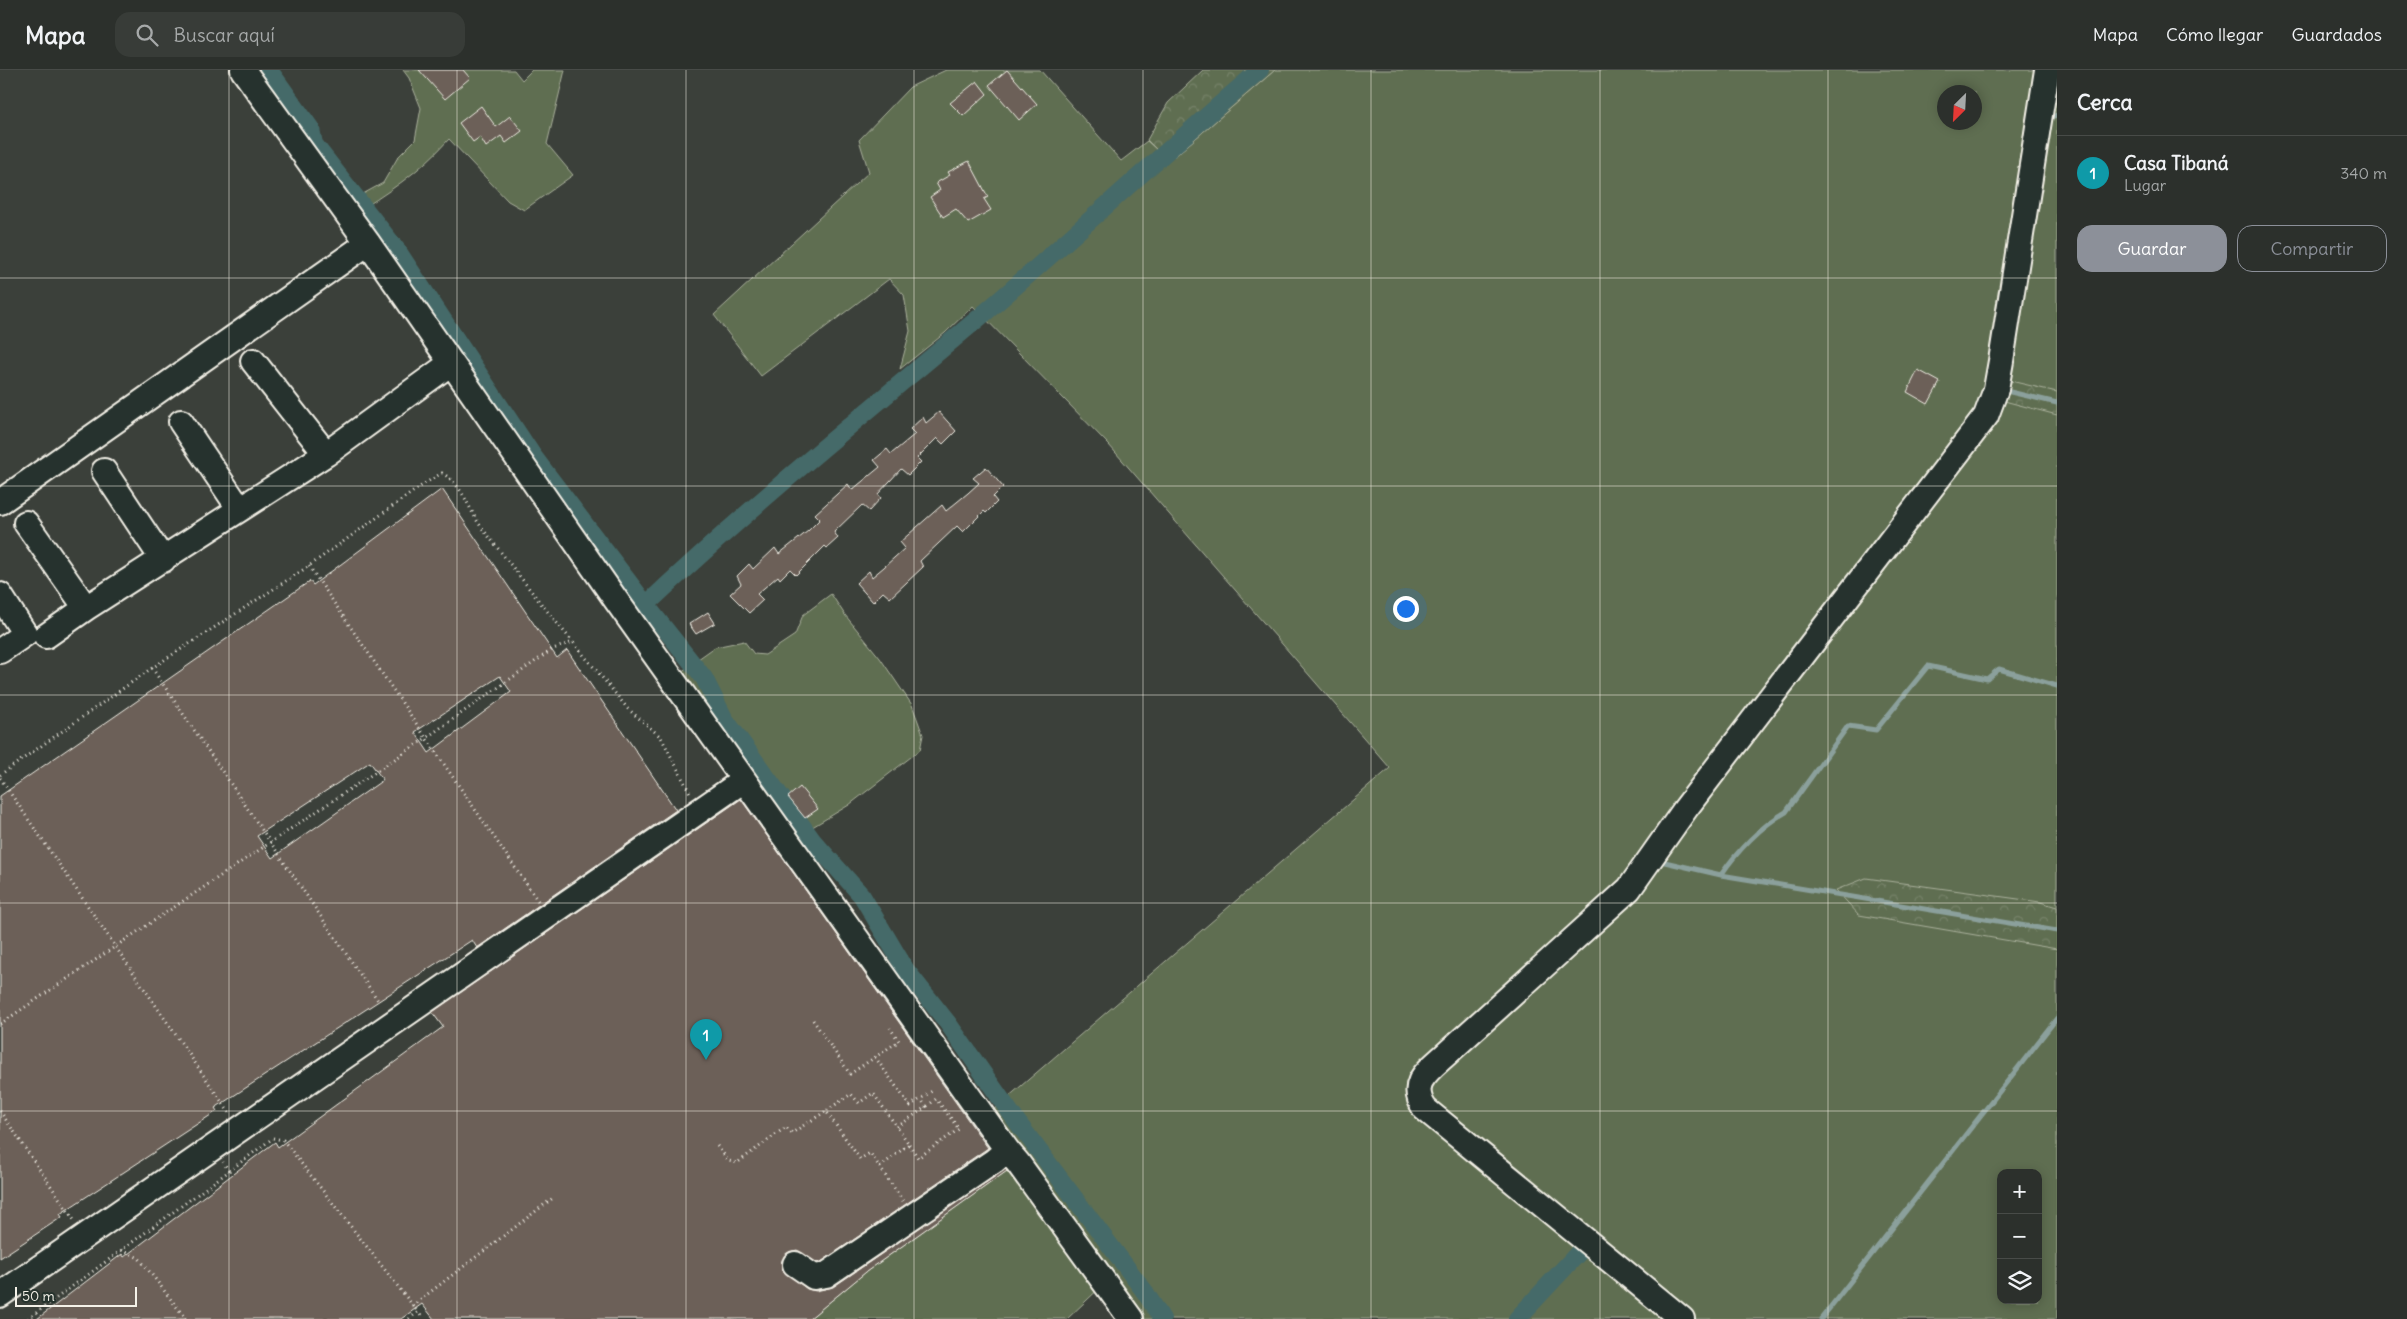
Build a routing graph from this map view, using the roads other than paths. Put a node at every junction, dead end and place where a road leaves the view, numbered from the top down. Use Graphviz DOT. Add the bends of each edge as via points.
graph roads {
  1 [pos="243,70"];
  2 [pos="2047,70"];
  3 [pos="368,243"];
  4 [pos="253,361"];
  5 [pos="451,363"];
  6 [pos="181,422"];
  7 [pos="326,454"];
  8 [pos="104,472"];
  9 [pos="0,502"];
  10 [pos="239,508"];
  11 [pos="26,523"];
  12 [pos="163,560"];
  13 [pos="0,595"];
  14 [pos="86,608"];
  15 [pos="46,636"];
  16 [pos="0,651"];
  17 [pos="735,785"];
  18 [pos="1006,1150"];
  19 [pos="795,1264"];
  20 [pos="0,1295"];
  21 [pos="1131,1319"];
  22 [pos="1682,1319"];
  1 -- 3 [label="street"];
  2 -- 22 [label="street" via="2001,361 1996,389 1986,416 1686,808 1629,889 1424,1074 1418,1086 1417,1098 1425,1109"];
  3 -- 5 [label="street"];
  3 -- 9 [label="street"];
  4 -- 7 [label="street"];
  5 -- 7 [label="street"];
  5 -- 17 [label="street"];
  6 -- 10 [label="street"];
  7 -- 10 [label="street"];
  8 -- 12 [label="street"];
  10 -- 12 [label="street"];
  11 -- 14 [label="street"];
  12 -- 14 [label="street"];
  13 -- 16 [label="street" via="25,634"];
  14 -- 15 [label="street"];
  17 -- 18 [label="street"];
  17 -- 20 [label="street"];
  18 -- 19 [label="street" via="826,1275 814,1277"];
  18 -- 21 [label="street"];
}
